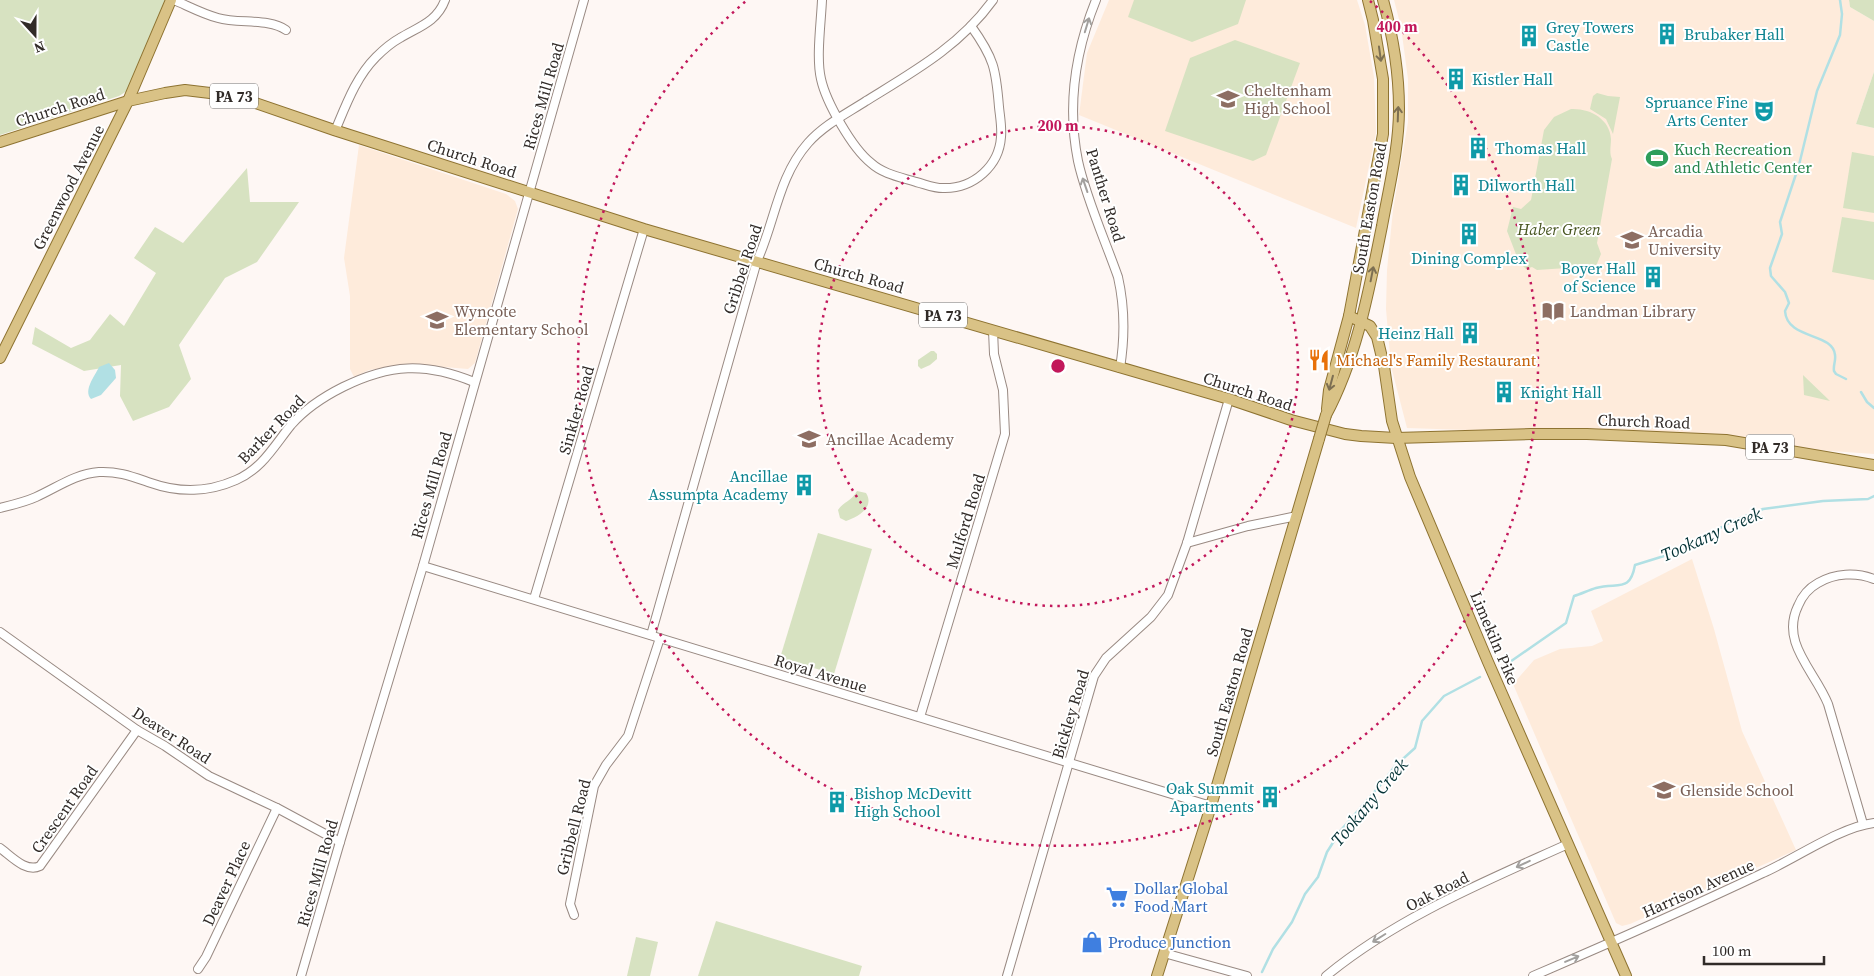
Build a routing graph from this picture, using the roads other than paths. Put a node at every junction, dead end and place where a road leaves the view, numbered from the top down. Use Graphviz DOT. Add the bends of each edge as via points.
graph roads {
  1 [pos="173,0"];
  2 [pos="445,0"];
  3 [pos="584,0"];
  4 [pos="822,0"];
  5 [pos="993,0"];
  6 [pos="1096,0"];
  7 [pos="1384,2"];
  8 [pos="1369,3"];
  9 [pos="972,26"];
  10 [pos="286,30"];
  11 [pos="128,101"];
  12 [pos="838,118"];
  13 [pos="335,130"];
  14 [pos="0,142"];
  15 [pos="530,192"];
  16 [pos="644,229"];
  17 [pos="757,261"];
  18 [pos="1349,316"];
  19 [pos="1360,321"];
  20 [pos="993,330"];
  21 [pos="0,358"];
  22 [pos="1120,368"];
  23 [pos="474,382"];
  24 [pos="1229,399"];
  25 [pos="1326,415"];
  26 [pos="1396,438"];
  27 [pos="1874,465"];
  28 [pos="0,508"];
  29 [pos="1296,516"];
  30 [pos="1187,543"];
  31 [pos="423,566"];
  32 [pos="1874,579"];
  33 [pos="534,599"];
  34 [pos="0,632"];
  35 [pos="651,635"];
  36 [pos="660,638"];
  37 [pos="920,718"];
  38 [pos="137,730"];
  39 [pos="1069,764"];
  40 [pos="1211,806"];
  41 [pos="277,808"];
  42 [pos="1874,823"];
  43 [pos="1863,824"];
  44 [pos="340,842"];
  45 [pos="1568,844"];
  46 [pos="0,848"];
  47 [pos="574,915"];
  48 [pos="1611,942"];
  49 [pos="1164,953"];
  50 [pos="198,969"];
  51 [pos="301,976"];
  52 [pos="1007,976"];
  53 [pos="1157,976"];
  54 [pos="1247,976"];
  55 [pos="1326,976"];
  56 [pos="1533,976"];
  57 [pos="1626,976"];
  1 -- 10 [label="street" via="217,18 271,24"];
  1 -- 11 [label="main road, Greenwood Avenue"];
  2 -- 13 [label="street" via="434,18 388,46 370,64 353,90"];
  3 -- 15 [label="street, Rices Mill Road"];
  4 -- 12 [label="street" via="820,78"];
  5 -- 9 [label="street, Gribbel Road"];
  22 -- 6 [label="street, Panther Road, one-way" via="1124,334 1118,277 1078,160 1072,110 1076,67"];
  7 -- 8 [label="main road"];
  19 -- 7 [label="main road, South Easton Road, one-way" via="1367,301 1397,144 1398,82"];
  8 -- 18 [label="main road, South Easton Road, one-way" via="1383,80 1383,134"];
  9 -- 12 [label="street, Gribbel Road" via="935,58"];
  9 -- 12 [label="street" via="995,69 1001,130 993,162 977,179 962,186 942,188 886,172 871,164 858,150"];
  11 -- 13 [label="main road, Church Road / PA 73" via="185,90 235,96"];
  11 -- 14 [label="main road, Church Road / PA 73"];
  11 -- 21 [label="main road, Greenwood Avenue"];
  12 -- 17 [label="street, Gribbel Road" via="812,139 793,164"];
  13 -- 15 [label="main road, Church Road / PA 73"];
  15 -- 16 [label="main road, Church Road / PA 73"];
  15 -- 23 [label="street, Rices Mill Road"];
  16 -- 17 [label="main road, Church Road / PA 73"];
  16 -- 33 [label="street, Sinkler Road"];
  17 -- 20 [label="main road, Church Road / PA 73"];
  17 -- 35 [label="street, Gribbel Road"];
  18 -- 19 [label="main road, Limekiln Pike"];
  18 -- 25 [label="main road, South Easton Road, one-way" via="1329,390"];
  19 -- 25 [label="main road, South Easton Road" via="1339,391"];
  19 -- 26 [label="main road, Limekiln Pike" via="1370,326 1380,346"];
  20 -- 22 [label="main road, Church Road / PA 73"];
  20 -- 37 [label="street, Mulford Road" via="994,354 1003,390 1005,434"];
  22 -- 24 [label="main road, Church Road / PA 73"];
  23 -- 28 [label="street, Barker Road" via="430,369 386,370 365,377 320,399 292,424 259,466 216,487 179,490 127,474 100,472 68,480 36,496"];
  23 -- 31 [label="street, Rices Mill Road"];
  24 -- 26 [label="main road, Church Road / PA 73" via="1344,434"];
  24 -- 30 [label="street, Bickley Road"];
  25 -- 29 [label="main road, South Easton Road, bridge"];
  26 -- 27 [label="main road, Church Road / PA 73" via="1586,434 1726,440"];
  26 -- 45 [label="main road, Limekiln Pike" via="1488,662"];
  29 -- 30 [label="street"];
  29 -- 40 [label="main road, South Easton Road"];
  30 -- 39 [label="street, Bickley Road" via="1163,602 1111,653 1094,676"];
  31 -- 33 [label="street, Royal Avenue"];
  31 -- 44 [label="street, Rices Mill Road"];
  32 -- 43 [label="street" via="1847,575 1816,584 1798,606 1792,631 1796,647 1828,704"];
  33 -- 35 [label="street, Royal Avenue"];
  34 -- 38 [label="street, Deaver Road"];
  35 -- 36 [label="street, Royal Avenue"];
  36 -- 37 [label="street, Royal Avenue"];
  36 -- 47 [label="street, Gribbell Road" via="628,736 594,786 570,904"];
  37 -- 39 [label="street, Royal Avenue"];
  38 -- 41 [label="street, Deaver Road" via="209,776"];
  38 -- 46 [label="street, Crescent Road" via="40,866 28,868"];
  39 -- 40 [label="street, Royal Avenue"];
  39 -- 52 [label="street, Bickley Road"];
  40 -- 49 [label="main road, South Easton Road"];
  41 -- 44 [label="street, Deaver Road"];
  41 -- 50 [label="street, Deaver Place"];
  42 -- 43 [label="street, Harrison Avenue"];
  43 -- 48 [label="street, Harrison Avenue" via="1765,873"];
  44 -- 51 [label="street, Rices Mill Road"];
  45 -- 48 [label="main road, Limekiln Pike"];
  45 -- 55 [label="street, Oak Road, one-way" via="1424,912 1370,944"];
  56 -- 48 [label="street, Harrison Avenue, one-way"];
  48 -- 57 [label="main road, Limekiln Pike"];
  49 -- 53 [label="main road, South Easton Road"];
  49 -- 54 [label="street"];
}
